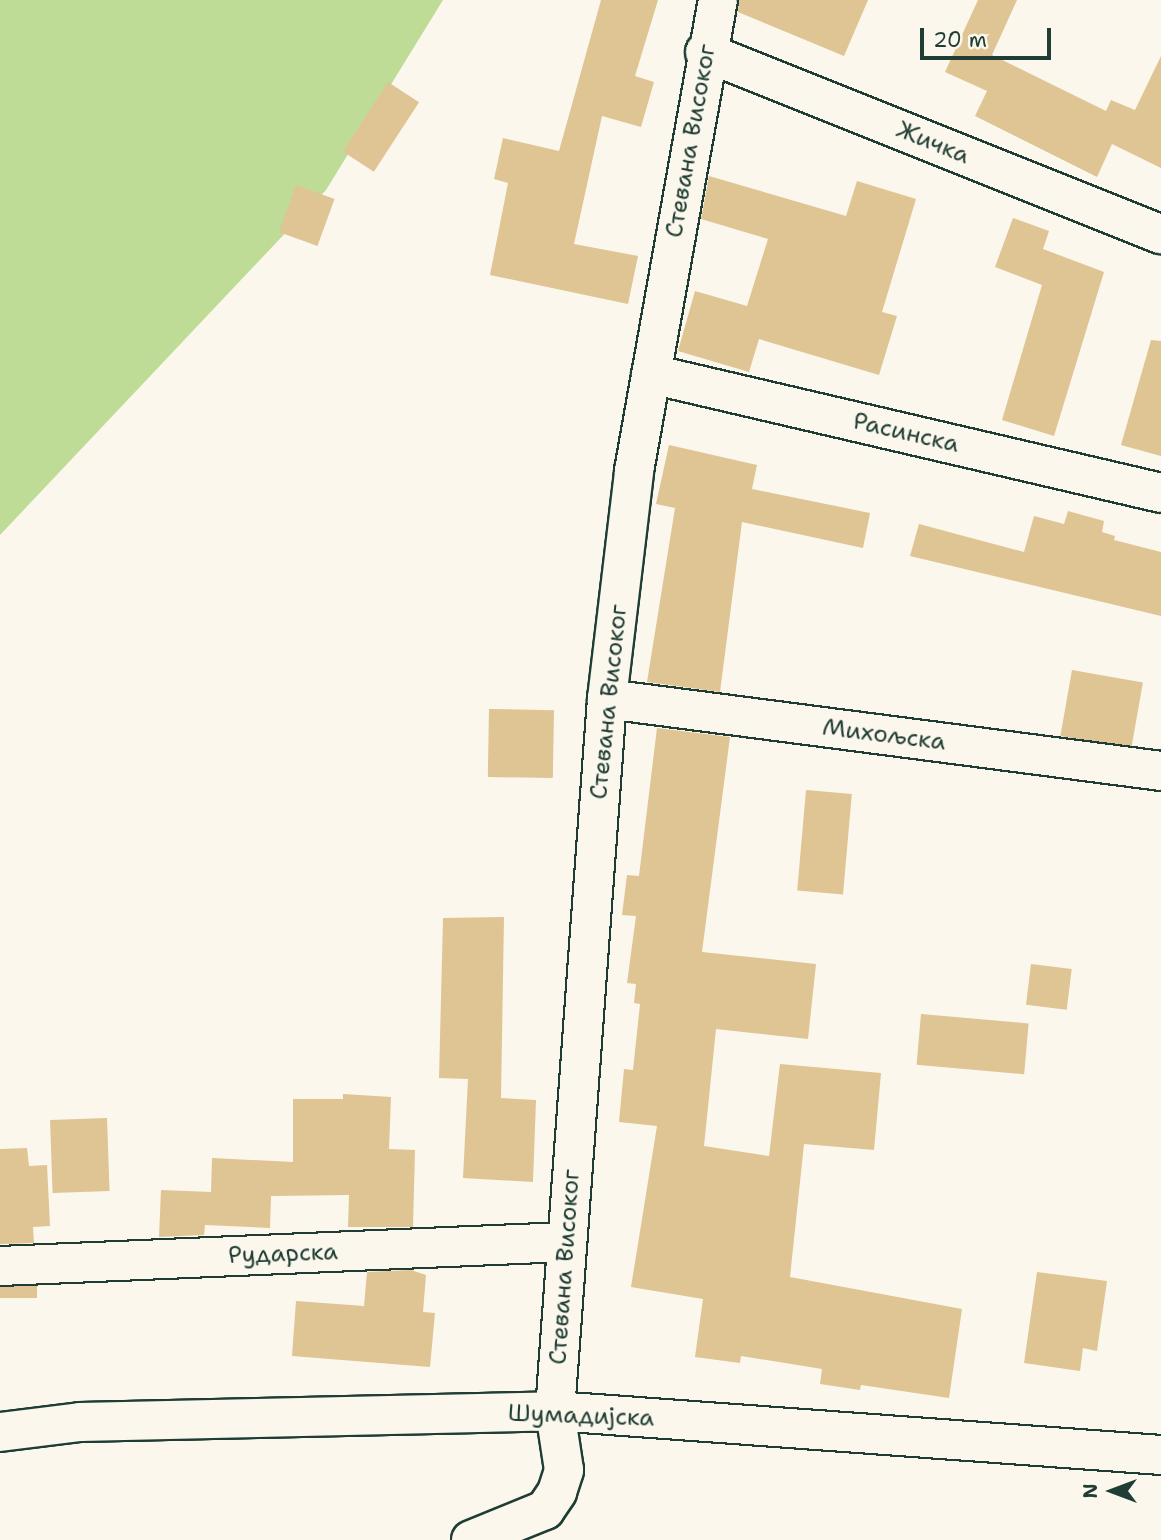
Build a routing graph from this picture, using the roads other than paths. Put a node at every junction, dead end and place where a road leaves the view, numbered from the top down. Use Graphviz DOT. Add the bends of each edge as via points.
graph roads {
  1 [pos="718,0"];
  2 [pos="705,52"];
  3 [pos="1161,234"];
  4 [pos="651,374"];
  5 [pos="1161,493"];
  6 [pos="607,699"];
  7 [pos="1161,771"];
  8 [pos="565,1242"];
  9 [pos="0,1266"];
  10 [pos="555,1411"];
  11 [pos="0,1432"];
  12 [pos="1161,1455"];
  13 [pos="471,1540"];
  1 -- 2 [label="street, Стевана Високог"];
  2 -- 3 [label="street, Жичка"];
  2 -- 4 [label="street, Стевана Високог"];
  4 -- 5 [label="street, Расинска"];
  4 -- 6 [label="street, Стевана Високог" via="634,471"];
  6 -- 7 [label="street, Михољска"];
  6 -- 8 [label="street, Стевана Високог"];
  8 -- 9 [label="street, Рударска"];
  8 -- 10 [label="street, Стевана Високог"];
  10 -- 11 [label="street, Шумадијска" via="80,1422"];
  10 -- 12 [label="street, Шумадијска"];
  10 -- 13 [label="street, Стевана Високог" via="564,1470 557,1492 545,1510"];
}
